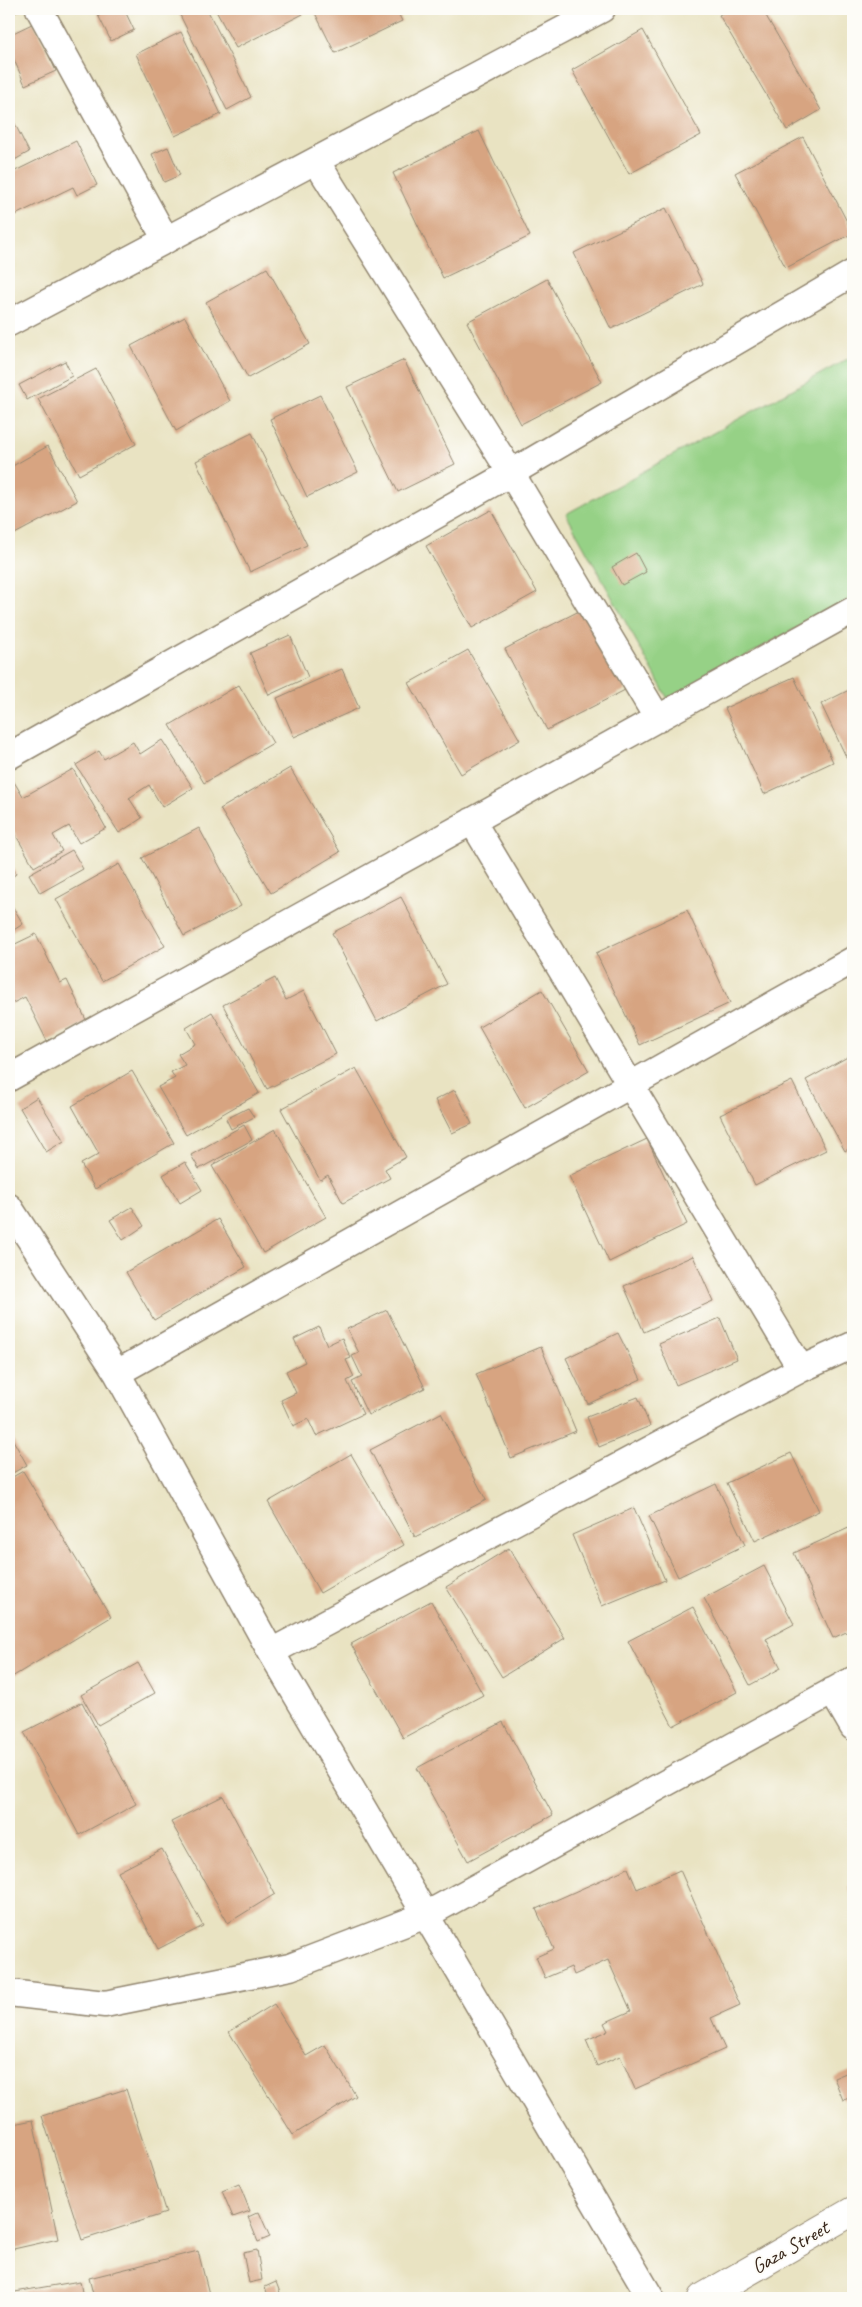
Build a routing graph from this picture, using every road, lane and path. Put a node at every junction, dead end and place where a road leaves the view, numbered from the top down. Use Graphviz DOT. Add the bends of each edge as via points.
graph roads {
  1 [pos="39,9"];
  2 [pos="602,9"];
  3 [pos="316,161"];
  4 [pos="166,240"];
  5 [pos="853,273"];
  6 [pos="9,323"];
  7 [pos="511,473"];
  8 [pos="853,610"];
  9 [pos="658,718"];
  10 [pos="9,756"];
  11 [pos="472,821"];
  12 [pos="853,960"];
  13 [pos="9,1078"];
  14 [pos="631,1085"];
  15 [pos="9,1207"];
  16 [pos="18,1242"];
  17 [pos="853,1344"];
  18 [pos="801,1369"];
  19 [pos="116,1373"];
  20 [pos="271,1652"];
  21 [pos="843,1685"];
  22 [pos="853,1727"];
  23 [pos="426,1915"];
  24 [pos="9,1993"];
  25 [pos="853,2211"];
  26 [pos="651,2298"];
  27 [pos="702,2298"];
  1 -- 4 [label="street"];
  2 -- 3 [label="street"];
  3 -- 4 [label="street"];
  3 -- 7 [label="street"];
  4 -- 6 [label="street"];
  5 -- 7 [label="street"];
  7 -- 9 [label="street"];
  7 -- 10 [label="street"];
  8 -- 9 [label="street"];
  9 -- 11 [label="street"];
  11 -- 13 [label="street"];
  11 -- 14 [label="street"];
  12 -- 14 [label="street"];
  14 -- 18 [label="street"];
  14 -- 19 [label="street"];
  15 -- 16 [label="street"];
  16 -- 19 [label="street"];
  17 -- 18 [label="street"];
  18 -- 20 [label="street"];
  19 -- 20 [label="street"];
  20 -- 23 [label="street"];
  21 -- 22 [label="street"];
  21 -- 23 [label="street"];
  23 -- 24 [label="street" via="290,1967 104,2004"];
  23 -- 26 [label="street"];
  25 -- 27 [label="main road, Gaza Street"];
}
